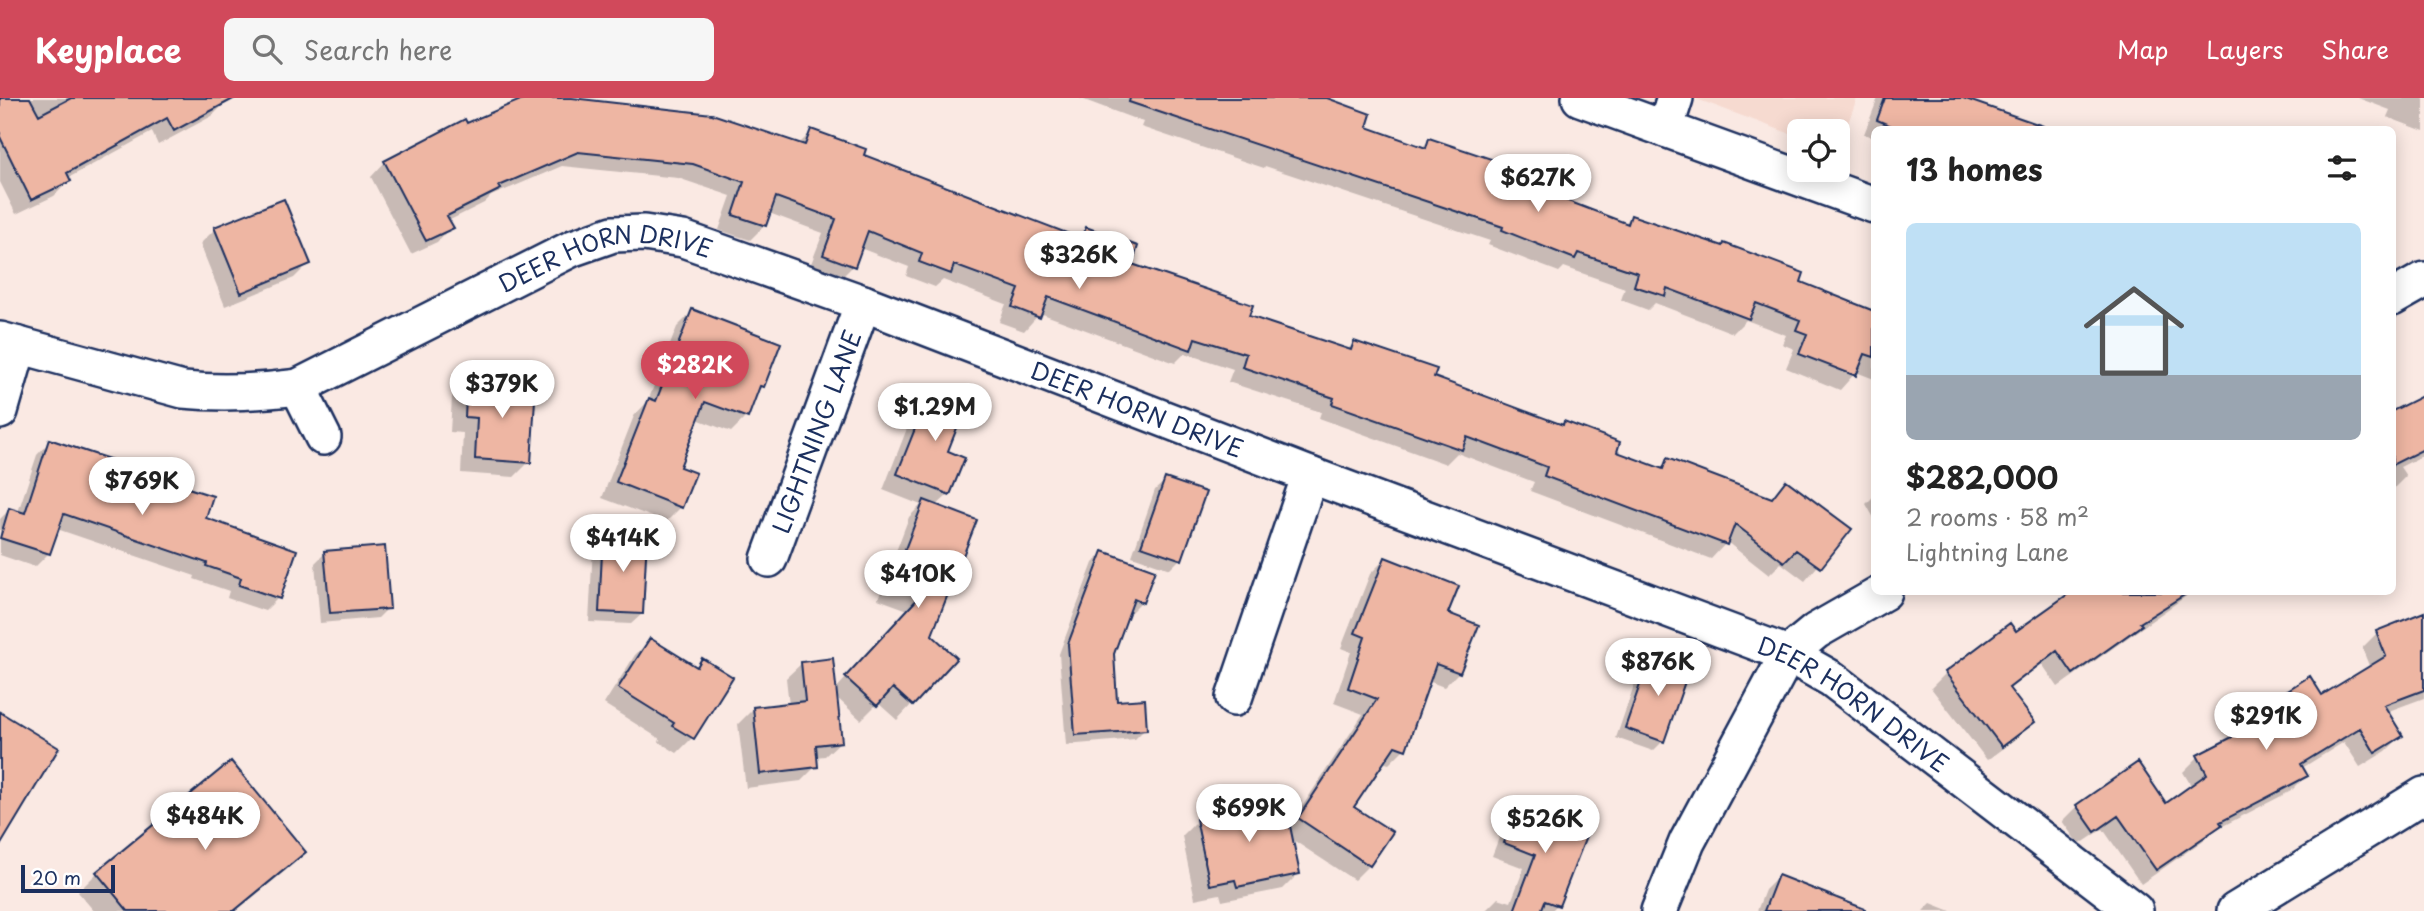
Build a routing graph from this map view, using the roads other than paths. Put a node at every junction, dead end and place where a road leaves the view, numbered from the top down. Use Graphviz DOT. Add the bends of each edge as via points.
graph roads {
  1 [pos="1580,98"];
  2 [pos="1670,113"];
  3 [pos="1871,204"];
  4 [pos="2424,280"];
  5 [pos="2396,296"];
  6 [pos="863,303"];
  7 [pos="10,342"];
  8 [pos="298,387"];
  9 [pos="0,411"];
  10 [pos="323,437"];
  11 [pos="1310,475"];
  12 [pos="769,559"];
  13 [pos="1879,595"];
  14 [pos="1788,654"];
  15 [pos="1234,698"];
  16 [pos="2424,795"];
  17 [pos="1659,911"];
  18 [pos="2135,911"];
  19 [pos="2235,911"];
  1 -- 2 [label="street"];
  2 -- 3 [label="street"];
  4 -- 5 [label="street"];
  6 -- 8 [label="street, DEER HORN DRIVE" via="683,239 613,234 573,248"];
  6 -- 11 [label="street, DEER HORN DRIVE"];
  6 -- 12 [label="street, LIGHTNING LANE"];
  7 -- 8 [label="street, DEER HORN DRIVE" via="183,390 224,393"];
  7 -- 9 [label="street"];
  8 -- 10 [label="street"];
  11 -- 14 [label="street, DEER HORN DRIVE"];
  11 -- 15 [label="street"];
  13 -- 14 [label="street" via="1816,631"];
  14 -- 17 [label="street" via="1687,842"];
  14 -- 18 [label="street, DEER HORN DRIVE" via="1832,679"];
  16 -- 19 [label="street"];
}
